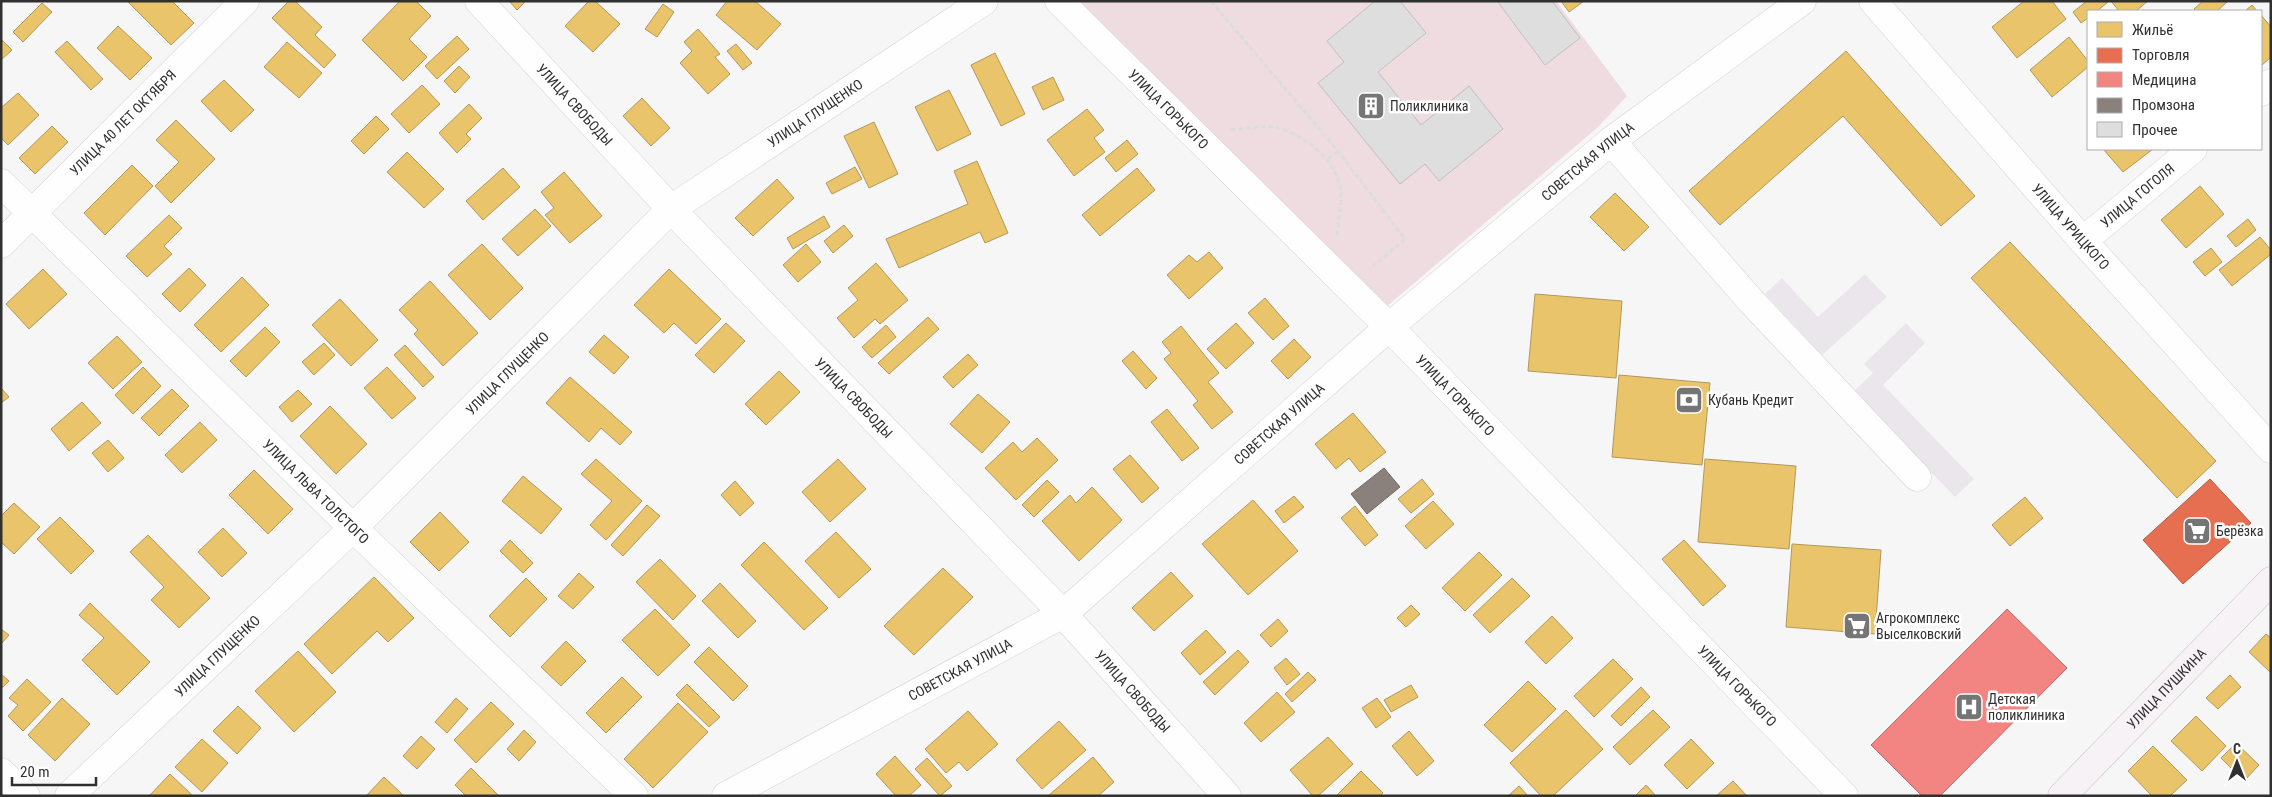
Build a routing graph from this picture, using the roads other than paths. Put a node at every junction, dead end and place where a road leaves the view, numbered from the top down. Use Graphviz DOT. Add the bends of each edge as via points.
graph roads {
  1 [pos="245,1"];
  2 [pos="479,1"];
  3 [pos="984,1"];
  4 [pos="1059,1"];
  5 [pos="1802,1"];
  6 [pos="1874,1"];
  7 [pos="1611,141"];
  8 [pos="2192,150"];
  9 [pos="1,183"];
  10 [pos="670,209"];
  11 [pos="32,214"];
  12 [pos="2083,241"];
  13 [pos="1,244"];
  14 [pos="1389,327"];
  15 [pos="2271,449"];
  16 [pos="1917,477"];
  17 [pos="353,528"];
  18 [pos="2271,581"];
  19 [pos="1063,614"];
  20 [pos="1,772"];
  21 [pos="26,796"];
  22 [pos="69,796"];
  23 [pos="634,796"];
  24 [pos="726,796"];
  25 [pos="1227,796"];
  26 [pos="1844,796"];
  27 [pos="2062,796"];
  1 -- 11 [label="street, УЛИЦА 40 ЛЕТ ОКТЯБРЯ"];
  2 -- 10 [label="street, УЛИЦА СВОБОДЫ"];
  3 -- 10 [label="street, УЛИЦА ГЛУЩЕНКО"];
  4 -- 14 [label="street, УЛИЦА ГОРЬКОГО"];
  5 -- 7 [label="street, СОВЕТСКАЯ УЛИЦА"];
  6 -- 12 [label="street, УЛИЦА УРИЦКОГО"];
  7 -- 14 [label="street, СОВЕТСКАЯ УЛИЦА"];
  7 -- 16 [label="street" via="1752,300"];
  8 -- 12 [label="street, УЛИЦА ГОГОЛЯ"];
  9 -- 11 [label="street, УЛИЦА ЛЬВА ТОЛСТОГО"];
  10 -- 17 [label="street, УЛИЦА ГЛУЩЕНКО"];
  10 -- 19 [label="street, УЛИЦА СВОБОДЫ"];
  11 -- 13 [label="street, УЛИЦА 40 ЛЕТ ОКТЯБРЯ"];
  11 -- 17 [label="street, УЛИЦА ЛЬВА ТОЛСТОГО"];
  12 -- 15 [label="street, УЛИЦА УРИЦКОГО"];
  14 -- 19 [label="street, СОВЕТСКАЯ УЛИЦА"];
  14 -- 26 [label="street, УЛИЦА ГОРЬКОГО"];
  17 -- 22 [label="street, УЛИЦА ГЛУЩЕНКО"];
  17 -- 23 [label="street, УЛИЦА ЛЬВА ТОЛСТОГО"];
  18 -- 27 [label="main road, УЛИЦА ПУШКИНА"];
  19 -- 24 [label="street, СОВЕТСКАЯ УЛИЦА"];
  19 -- 25 [label="street, УЛИЦА СВОБОДЫ"];
  20 -- 21 [label="street"];
}
